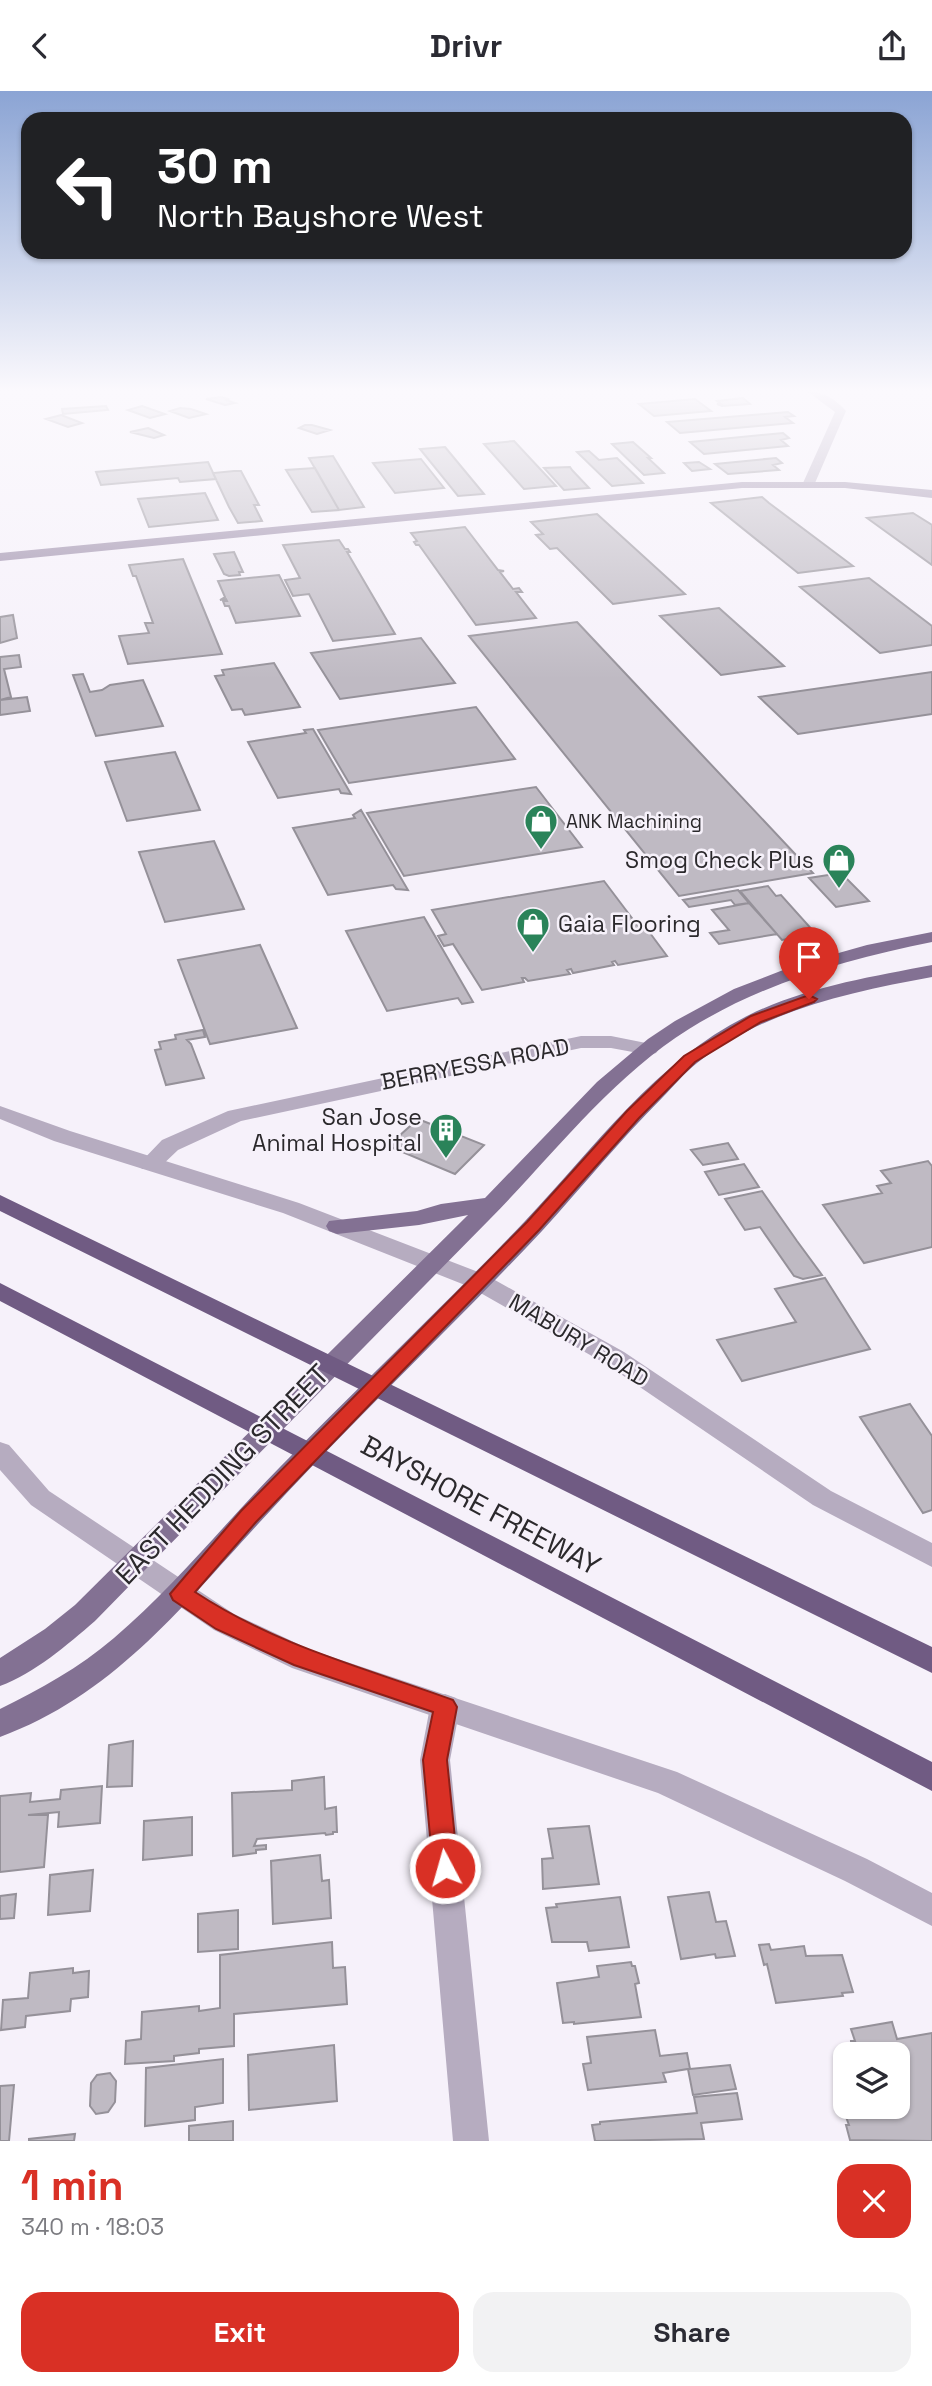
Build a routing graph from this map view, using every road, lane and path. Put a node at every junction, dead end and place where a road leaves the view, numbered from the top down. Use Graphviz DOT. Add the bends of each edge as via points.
graph roads {
  1 [pos="715,488"];
  2 [pos="861,488"];
  3 [pos="932,494"];
  4 [pos="0,557"];
  5 [pos="932,937"];
  6 [pos="932,971"];
  7 [pos="649,1049"];
  8 [pos="0,1112"];
  9 [pos="150,1164"];
  10 [pos="0,1202"];
  11 [pos="492,1204"];
  12 [pos="337,1226"];
  13 [pos="433,1263"];
  14 [pos="478,1281"];
  15 [pos="0,1291"];
  16 [pos="0,1452"];
  17 [pos="932,1556"];
  18 [pos="135,1563"];
  19 [pos="180,1594"];
  20 [pos="932,1661"];
  21 [pos="0,1673"];
  22 [pos="445,1707"];
  23 [pos="0,1724"];
  24 [pos="932,1777"];
  25 [pos="932,1910"];
  26 [pos="471,2141"];
  1 -- 4 [label="main road"];
  2 -- 3 [label="main road"];
  5 -- 7 [label="main road" via="797,970 728,999"];
  6 -- 14 [label="main road" via="851,986 792,1005 756,1019 690,1059"];
  7 -- 9 [label="street, BERRYESSA ROAD" via="581,1042 235,1116 170,1145"];
  7 -- 11 [label="main road"];
  8 -- 9 [label="street, MABURY ROAD"];
  9 -- 12 [label="street, MABURY ROAD"];
  10 -- 20 [label="highway"];
  11 -- 12 [label="main road" via="419,1218"];
  11 -- 13 [label="main road"];
  12 -- 13 [label="street, MABURY ROAD"];
  13 -- 14 [label="street, MABURY ROAD"];
  13 -- 18 [label="main road, EAST HEDDING STREET"];
  14 -- 17 [label="street, MABURY ROAD" via="615,1358 822,1498"];
  14 -- 19 [label="main road, EAST HEDDING STREET" via="249,1516"];
  15 -- 24 [label="highway, BAYSHORE FREEWAY"];
  16 -- 18 [label="street" via="40,1498"];
  18 -- 19 [label="street"];
  18 -- 21 [label="main road, EAST HEDDING STREET" via="55,1638"];
  19 -- 22 [label="street" via="224,1622 302,1659"];
  19 -- 23 [label="main road, EAST HEDDING STREET" via="123,1648 84,1677"];
  22 -- 25 [label="street" via="666,1782"];
  22 -- 26 [label="street" via="435,1760"];
}
